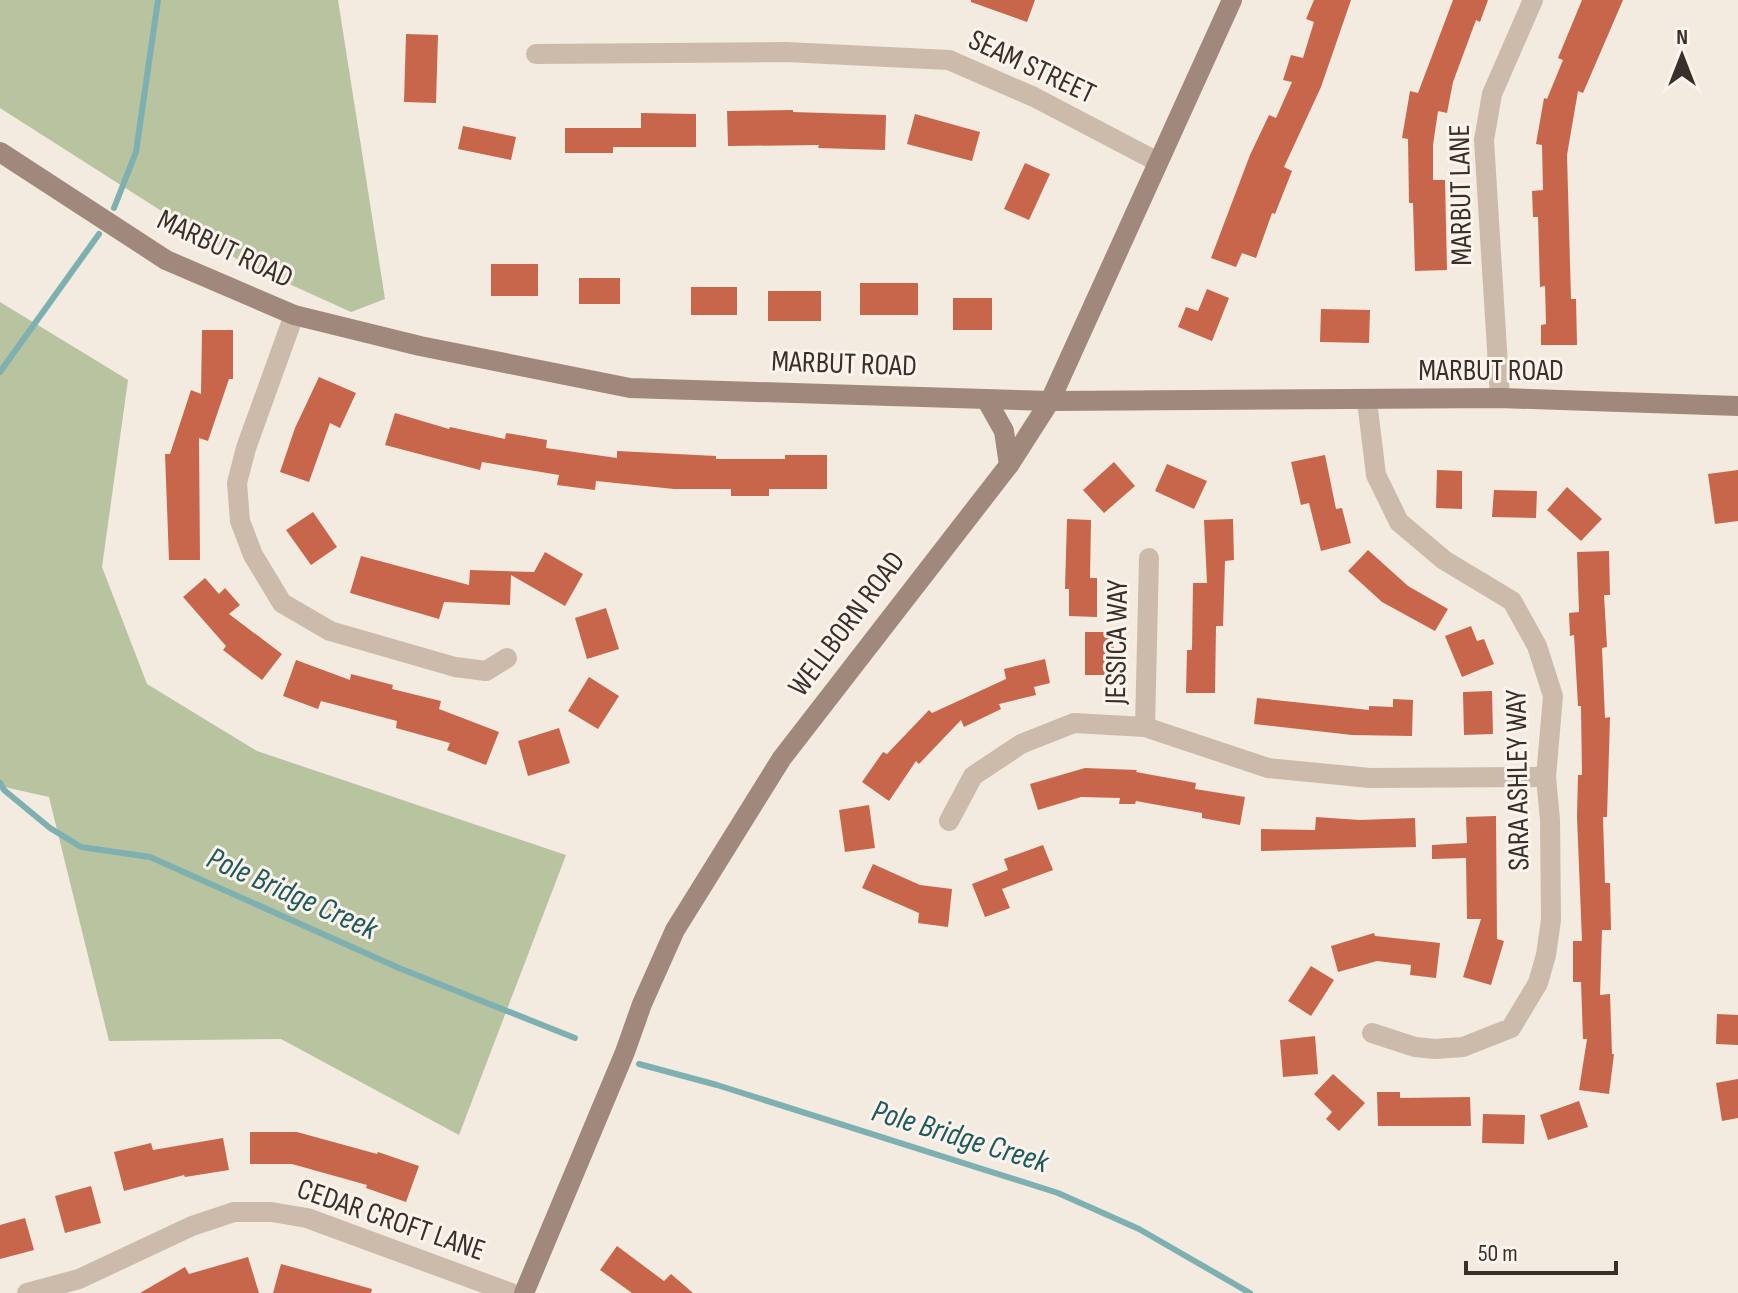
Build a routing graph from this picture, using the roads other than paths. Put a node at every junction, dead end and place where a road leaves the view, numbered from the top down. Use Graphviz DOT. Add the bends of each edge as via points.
graph roads {
  1 [pos="1232,0"];
  2 [pos="1533,0"];
  3 [pos="536,54"];
  4 [pos="0,152"];
  5 [pos="1158,162"];
  6 [pos="294,315"];
  7 [pos="1500,398"];
  8 [pos="986,399"];
  9 [pos="1050,401"];
  10 [pos="1367,401"];
  11 [pos="1738,406"];
  12 [pos="1009,465"];
  13 [pos="1149,558"];
  14 [pos="507,658"];
  15 [pos="1145,727"];
  16 [pos="1546,777"];
  17 [pos="949,821"];
  18 [pos="1372,1033"];
  19 [pos="27,1293"];
  20 [pos="511,1293"];
  21 [pos="524,1293"];
  1 -- 5 [label="street, WELLBORN ROAD"];
  2 -- 7 [label="street, MARBUT LANE" via="1492,94 1484,140"];
  3 -- 5 [label="street, SEAM STREET" via="786,52 949,60 1034,97"];
  4 -- 6 [label="street, MARBUT ROAD" via="166,260"];
  5 -- 9 [label="street, WELLBORN ROAD"];
  6 -- 8 [label="street, MARBUT ROAD" via="630,388"];
  6 -- 14 [label="street" via="237,483 240,521 282,603 330,631 455,667 486,671"];
  7 -- 10 [label="street, MARBUT ROAD"];
  7 -- 11 [label="street, MARBUT ROAD"];
  8 -- 9 [label="street, MARBUT ROAD"];
  8 -- 12 [label="street" via="1004,431"];
  9 -- 10 [label="street, MARBUT ROAD"];
  9 -- 12 [label="street, WELLBORN ROAD"];
  10 -- 16 [label="street, SARA ASHLEY WAY" via="1376,475 1399,522 1444,560 1512,601 1537,646 1553,696"];
  12 -- 21 [label="street, WELLBORN ROAD" via="782,758 675,930"];
  13 -- 15 [label="street, JESSICA WAY"];
  15 -- 16 [label="street" via="1268,768 1370,778"];
  15 -- 17 [label="street" via="1074,723 1021,744 973,776"];
  16 -- 18 [label="street, SARA ASHLEY WAY" via="1551,920 1538,983 1511,1028 1463,1047 1435,1049"];
  19 -- 20 [label="street, CEDAR CROFT LANE" via="79,1279 234,1212 271,1212 307,1218"];
}
